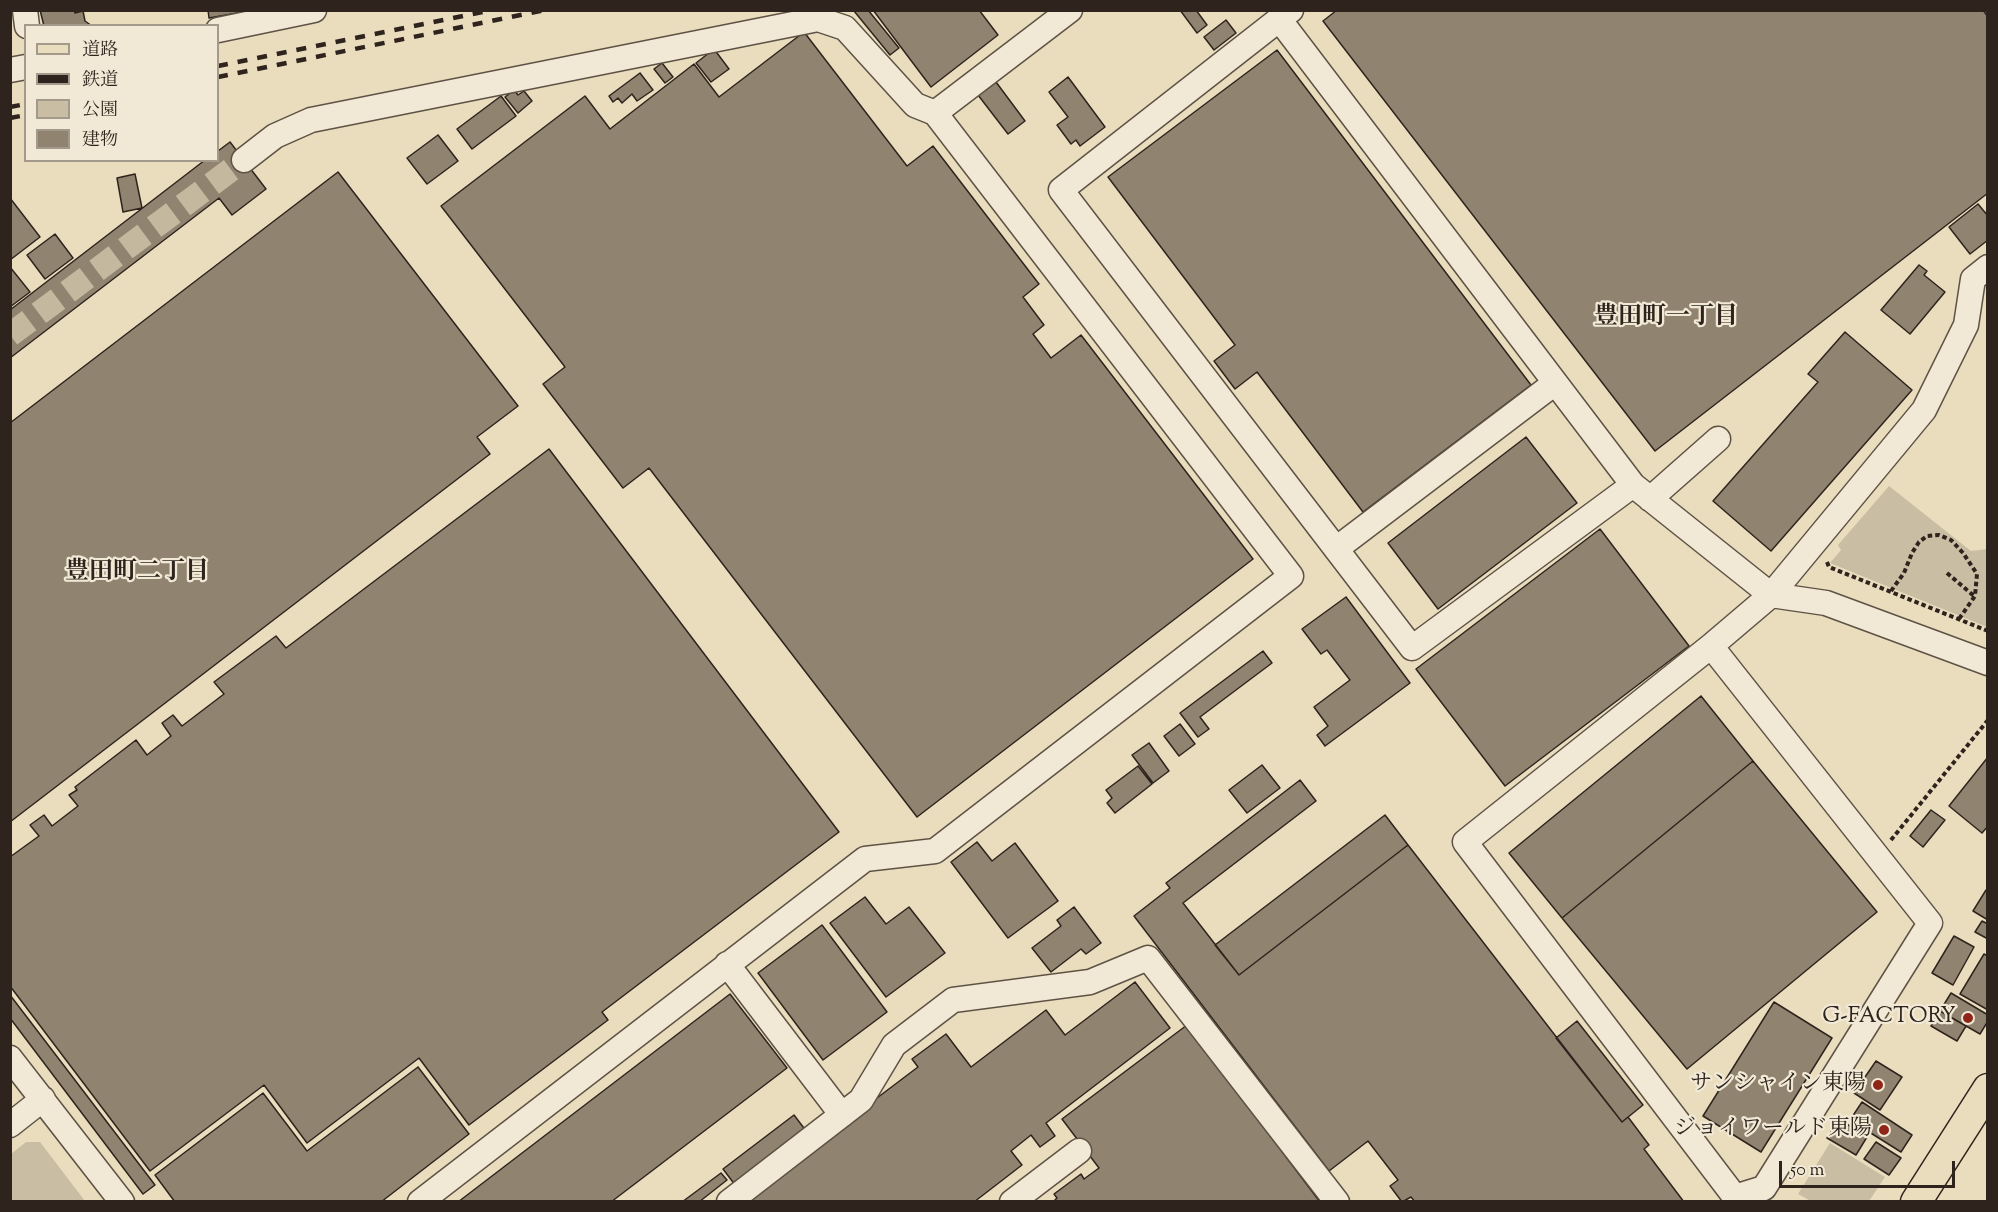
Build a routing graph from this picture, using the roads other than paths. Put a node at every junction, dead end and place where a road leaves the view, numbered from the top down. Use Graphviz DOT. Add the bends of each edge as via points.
graph roads {
  1 [pos="315,10"];
  2 [pos="1070,10"];
  3 [pos="1285,15"];
  4 [pos="219,30"];
  5 [pos="935,113"];
  6 [pos="244,160"];
  7 [pos="1988,267"];
  8 [pos="1555,383"];
  9 [pos="1718,439"];
  10 [pos="1641,492"];
  11 [pos="1336,549"];
  12 [pos="1771,595"];
  13 [pos="1711,646"];
  14 [pos="1988,663"];
  15 [pos="727,964"];
  16 [pos="10,1058"];
  17 [pos="1988,1089"];
  18 [pos="43,1099"];
  19 [pos="842,1115"];
  20 [pos="10,1125"];
  21 [pos="1079,1151"];
  22 [pos="1735,1199"];
  23 [pos="122,1202"];
  24 [pos="420,1202"];
  25 [pos="729,1202"];
  26 [pos="1012,1202"];
  27 [pos="1337,1202"];
  28 [pos="1916,1202"];
  1 -- 4 [label="street"];
  2 -- 5 [label="street"];
  3 -- 8 [label="street"];
  3 -- 11 [label="street" via="1061,190"];
  5 -- 6 [label="street" via="915,105 845,28 818,19 311,120 275,136"];
  5 -- 15 [label="street" via="1291,576 935,851 865,860"];
  7 -- 12 [label="street" via="1973,279 1966,325 1924,410"];
  8 -- 10 [label="street"];
  8 -- 11 [label="street"];
  9 -- 10 [label="street"];
  10 -- 11 [label="street" via="1412,648"];
  10 -- 12 [label="street"];
  12 -- 13 [label="street"];
  12 -- 14 [label="street" via="1826,603"];
  13 -- 22 [label="street" via="1930,923 1764,1188"];
  13 -- 22 [label="street" via="1465,842"];
  15 -- 19 [label="street"];
  15 -- 24 [label="street"];
  16 -- 18 [label="street"];
  17 -- 28 [label="main road"];
  18 -- 20 [label="street"];
  18 -- 23 [label="street"];
  19 -- 25 [label="street"];
  19 -- 27 [label="street" via="861,1100 894,1046 953,1000 1090,982 1148,958"];
  21 -- 26 [label="street"];
}
